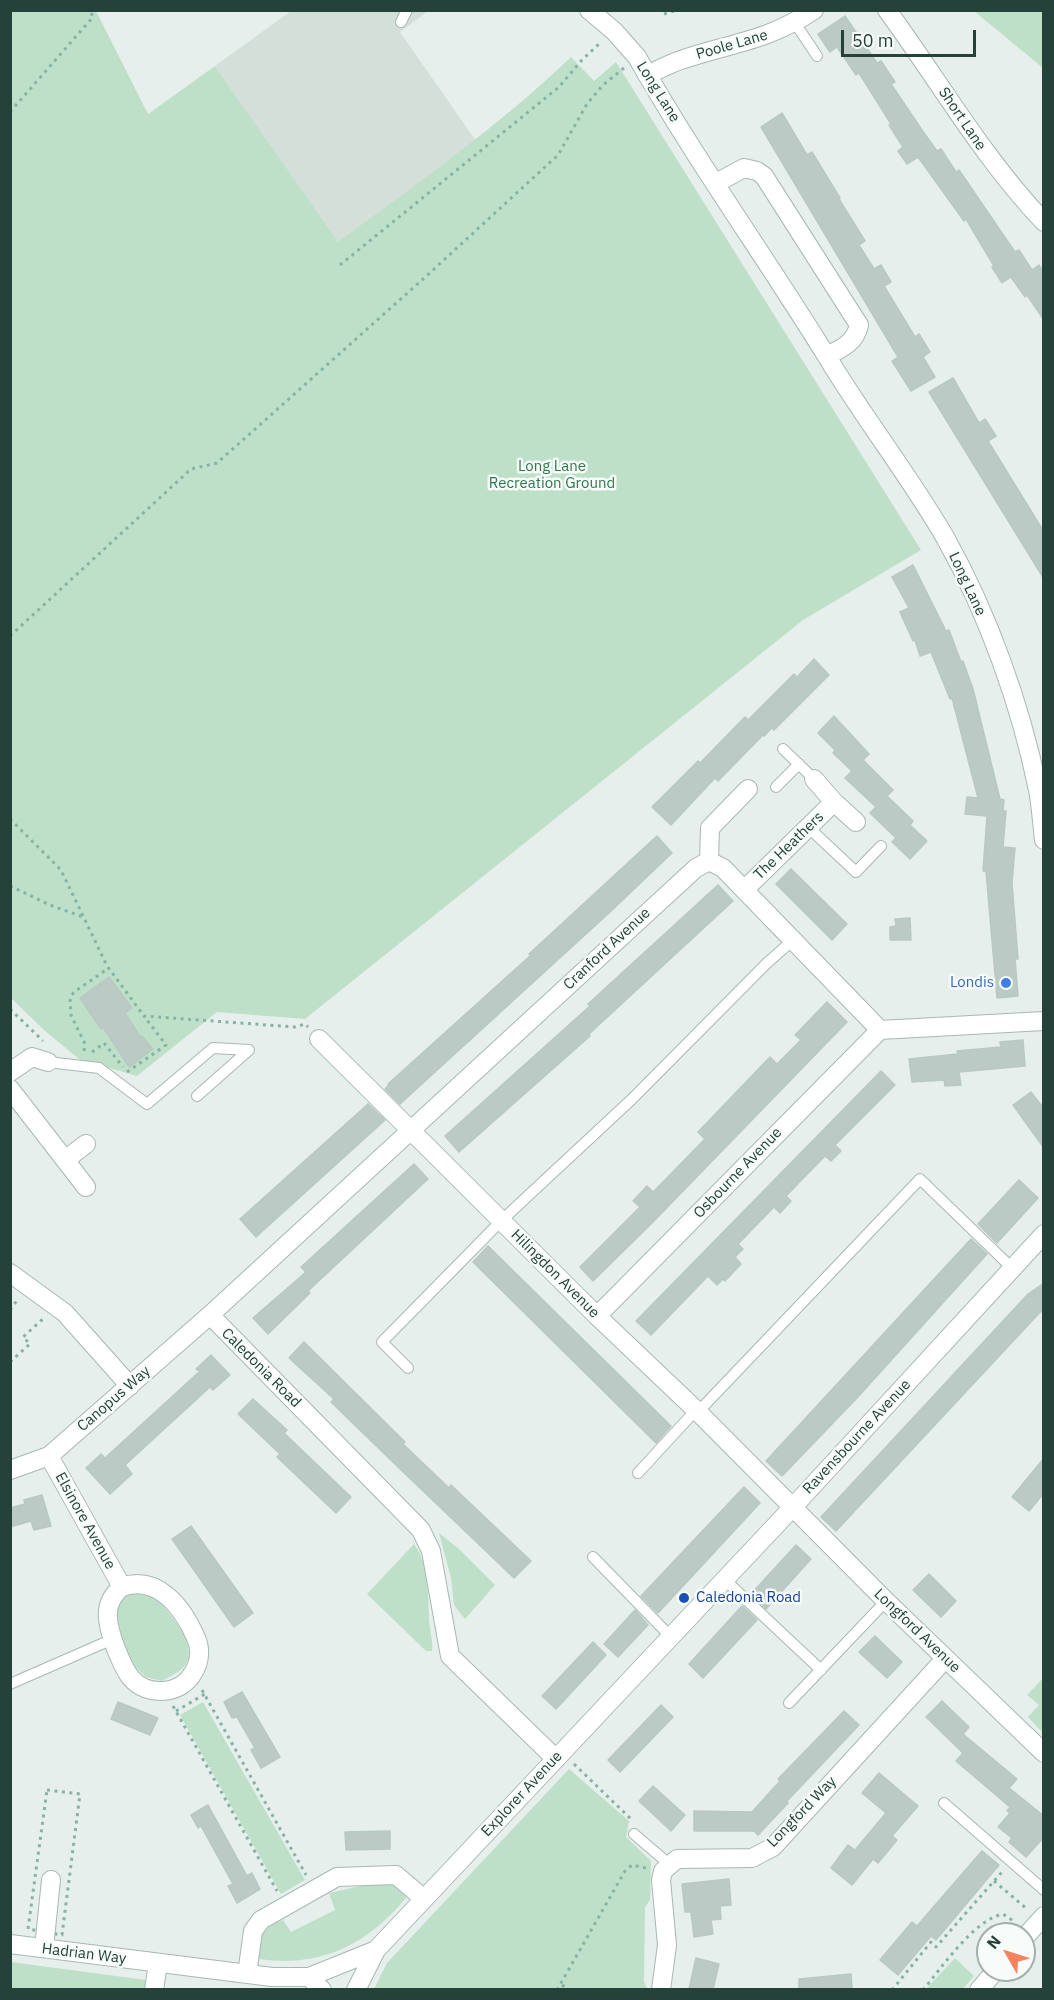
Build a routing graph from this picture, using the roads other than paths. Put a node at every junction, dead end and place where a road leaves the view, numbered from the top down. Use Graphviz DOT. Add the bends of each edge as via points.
graph roads {
  1 [pos="407,10"];
  2 [pos="887,10"];
  3 [pos="594,12"];
  4 [pos="803,15"];
  5 [pos="401,22"];
  6 [pos="817,56"];
  7 [pos="647,75"];
  8 [pos="716,183"];
  9 [pos="1044,222"];
  10 [pos="827,356"];
  11 [pos="783,749"];
  12 [pos="799,764"];
  13 [pos="813,779"];
  14 [pos="776,787"];
  15 [pos="748,789"];
  16 [pos="1041,790"];
  17 [pos="834,802"];
  18 [pos="856,822"];
  19 [pos="808,827"];
  20 [pos="1044,840"];
  21 [pos="881,846"];
  22 [pos="709,861"];
  23 [pos="744,890"];
  24 [pos="793,940"];
  25 [pos="1044,1021"];
  26 [pos="880,1030"];
  27 [pos="320,1039"];
  28 [pos="48,1062"];
  29 [pos="10,1072"];
  30 [pos="10,1089"];
  31 [pos="197,1096"];
  32 [pos="410,1129"];
  33 [pos="86,1144"];
  34 [pos="65,1160"];
  35 [pos="86,1186"];
  36 [pos="501,1221"];
  37 [pos="1044,1234"];
  38 [pos="1012,1268"];
  39 [pos="10,1273"];
  40 [pos="210,1315"];
  41 [pos="597,1317"];
  42 [pos="408,1368"];
  43 [pos="130,1386"];
  44 [pos="697,1411"];
  45 [pos="49,1456"];
  46 [pos="10,1470"];
  47 [pos="638,1473"];
  48 [pos="793,1507"];
  49 [pos="593,1557"];
  50 [pos="724,1579"];
  51 [pos="122,1587"];
  52 [pos="886,1601"];
  53 [pos="669,1637"];
  54 [pos="113,1639"];
  55 [pos="945,1659"];
  56 [pos="821,1670"];
  57 [pos="10,1684"];
  58 [pos="789,1702"];
  59 [pos="1044,1753"];
  60 [pos="559,1756"];
  61 [pos="944,1803"];
  62 [pos="635,1829"];
  63 [pos="666,1867"];
  64 [pos="51,1880"];
  65 [pos="1044,1890"];
  66 [pos="424,1899"];
  67 [pos="10,1944"];
  68 [pos="44,1948"];
  69 [pos="376,1950"];
  70 [pos="158,1963"];
  71 [pos="247,1974"];
  72 [pos="309,1977"];
  73 [pos="154,1989"];
  74 [pos="322,1989"];
  75 [pos="356,1989"];
  76 [pos="661,1989"];
  1 -- 5 [label="lane"];
  2 -- 9 [label="street, Short Lane" via="990,159"];
  3 -- 7 [label="street, Long Lane" via="637,57"];
  4 -- 6 [label="lane"];
  4 -- 7 [label="street, Poole Lane" via="759,38 680,60"];
  7 -- 8 [label="street, Long Lane"];
  8 -- 10 [label="street, Long Lane"];
  8 -- 10 [label="street" via="744,168 764,176 859,325 850,344"];
  10 -- 16 [label="street, Long Lane" via="946,539 1009,686"];
  11 -- 12 [label="lane"];
  12 -- 13 [label="lane"];
  12 -- 14 [label="lane"];
  13 -- 17 [label="street, The Heathers"];
  15 -- 22 [label="street" via="710,828"];
  16 -- 20 [label="street, Long Lane"];
  17 -- 18 [label="street, The Heathers"];
  17 -- 19 [label="street, The Heathers"];
  19 -- 21 [label="lane" via="856,872"];
  19 -- 23 [label="street, The Heathers"];
  22 -- 23 [label="street" via="723,868"];
  22 -- 32 [label="street, Cranford Avenue" via="687,876"];
  23 -- 24 [label="street"];
  24 -- 26 [label="street"];
  24 -- 36 [label="lane"];
  25 -- 26 [label="street"];
  26 -- 41 [label="street, Osbourne Avenue"];
  27 -- 32 [label="street, Hilingdon Avenue"];
  28 -- 29 [label="street" via="32,1057"];
  28 -- 31 [label="lane" via="99,1068 147,1104 213,1048 249,1050"];
  30 -- 34 [label="street"];
  32 -- 36 [label="street, Hilingdon Avenue"];
  32 -- 40 [label="street, Cranford Avenue"];
  33 -- 34 [label="street"];
  34 -- 35 [label="street"];
  36 -- 41 [label="street, Hilingdon Avenue"];
  36 -- 42 [label="lane" via="382,1342"];
  37 -- 38 [label="street, Ravensbourne Avenue"];
  38 -- 44 [label="lane" via="920,1179"];
  38 -- 48 [label="street, Ravensbourne Avenue"];
  39 -- 43 [label="street" via="65,1313"];
  40 -- 43 [label="street, Canopus Way"];
  40 -- 60 [label="street, Caledonia Road" via="421,1530 430,1551 450,1656"];
  41 -- 44 [label="street, Hilingdon Avenue"];
  43 -- 45 [label="street, Canopus Way"];
  44 -- 47 [label="lane"];
  44 -- 48 [label="street, Hilingdon Avenue"];
  45 -- 46 [label="street, Canopus Way"];
  45 -- 51 [label="street, Elsinore Avenue"];
  48 -- 50 [label="street, Ravensbourne Avenue"];
  48 -- 52 [label="street, Longford Avenue"];
  49 -- 53 [label="lane"];
  50 -- 53 [label="street, Ravensbourne Avenue"];
  50 -- 56 [label="lane"];
  51 -- 54 [label="street, Elsinore Avenue" via="108,1609 107,1624"];
  51 -- 54 [label="street, Elsinore Avenue" via="147,1584 165,1593 198,1644 198,1659 193,1673 177,1688 165,1691 145,1687 130,1676"];
  52 -- 55 [label="street, Longford Avenue"];
  52 -- 56 [label="lane"];
  53 -- 60 [label="street, Explorer Avenue"];
  54 -- 57 [label="lane"];
  55 -- 59 [label="street, Longford Avenue"];
  55 -- 63 [label="street, Longford Way" via="773,1847 752,1858 677,1859"];
  56 -- 58 [label="lane"];
  60 -- 66 [label="street, Explorer Avenue"];
  61 -- 65 [label="lane"];
  62 -- 63 [label="lane"];
  63 -- 76 [label="street" via="661,1880 667,1945"];
  64 -- 68 [label="street"];
  66 -- 69 [label="street, Explorer Avenue"];
  66 -- 71 [label="street" via="396,1875 338,1877 261,1920 253,1932"];
  67 -- 68 [label="street, Hadrian Way"];
  68 -- 70 [label="street, Hadrian Way"];
  69 -- 72 [label="street, Hadrian Way"];
  69 -- 75 [label="street"];
  70 -- 71 [label="street, Hadrian Way"];
  70 -- 73 [label="street"];
  71 -- 72 [label="street, Hadrian Way"];
  72 -- 74 [label="street"];
}
